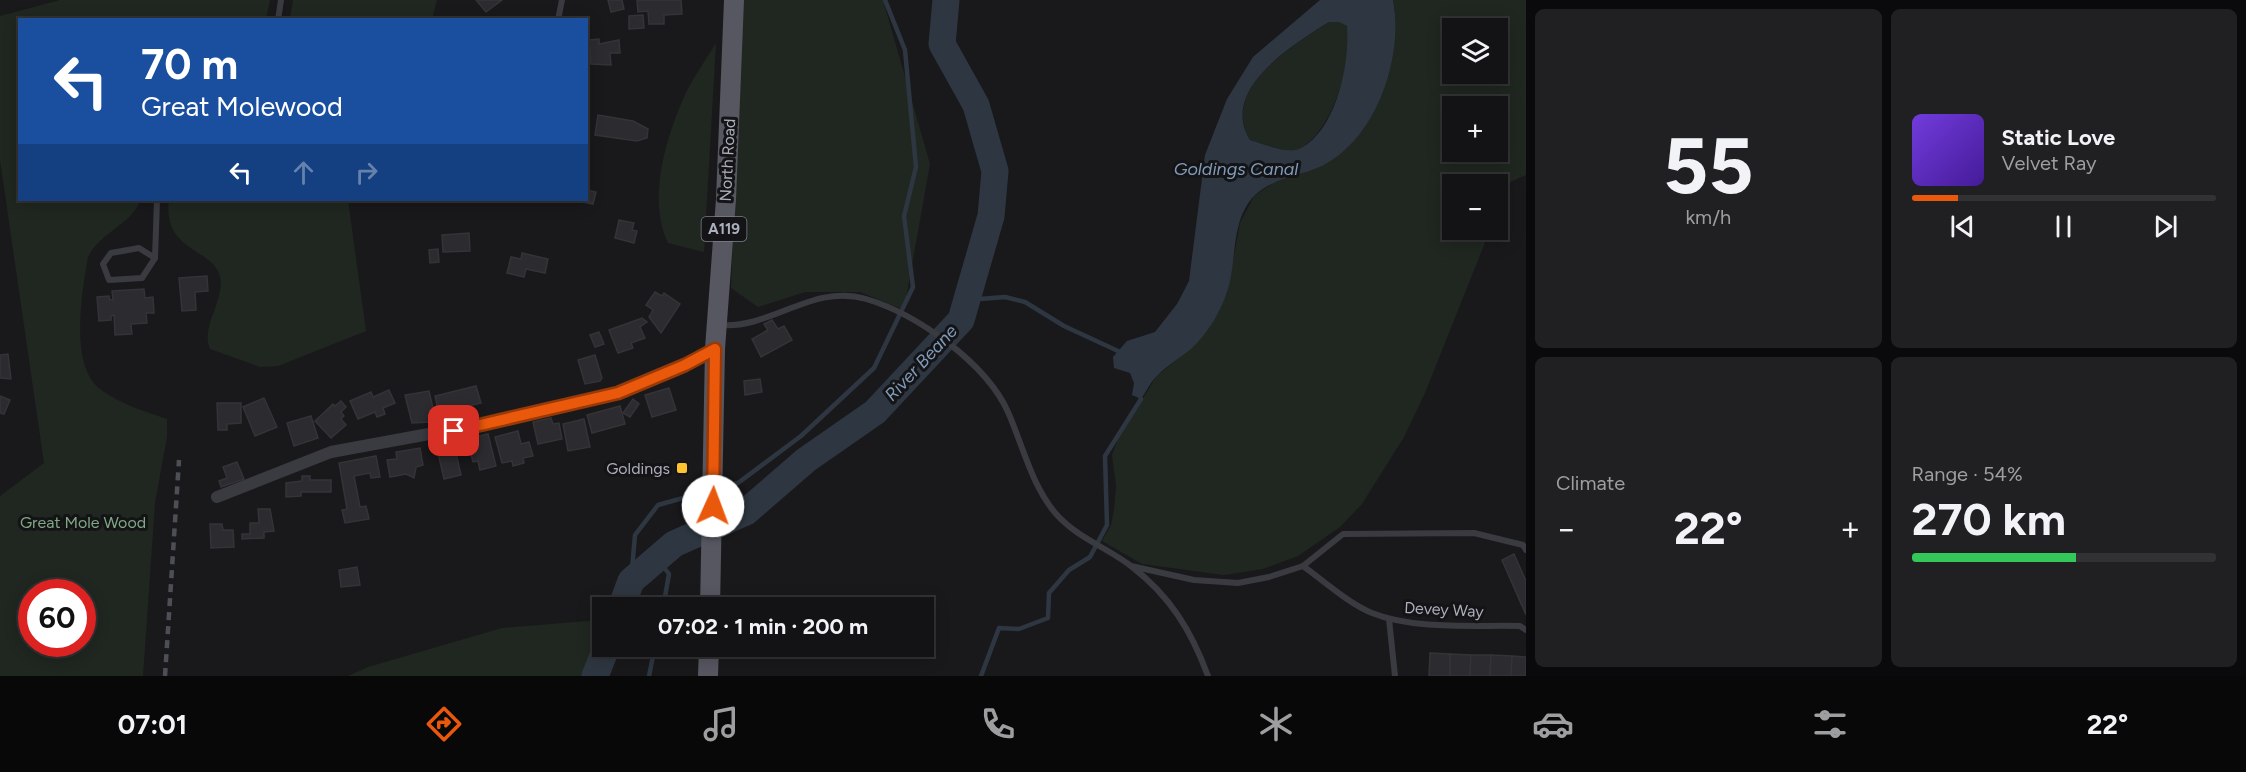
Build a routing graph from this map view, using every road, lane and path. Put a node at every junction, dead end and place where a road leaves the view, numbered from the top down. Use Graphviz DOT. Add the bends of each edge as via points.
graph roads {
  1 [pos="282,0"];
  2 [pos="562,0"];
  3 [pos="734,0"];
  4 [pos="278,18"];
  5 [pos="558,18"];
  6 [pos="157,201"];
  7 [pos="155,258"];
  8 [pos="717,325"];
  9 [pos="715,349"];
  10 [pos="217,497"];
  11 [pos="1526,550"];
  12 [pos="1131,566"];
  13 [pos="1303,566"];
  14 [pos="710,597"];
  15 [pos="1389,619"];
  16 [pos="1526,630"];
  17 [pos="709,657"];
  18 [pos="708,676"];
  19 [pos="1208,676"];
  20 [pos="1395,676"];
  1 -- 4 [label="lane"];
  2 -- 5 [label="lane"];
  3 -- 8 [label="main road, North Road / A119"];
  6 -- 7 [label="lane"];
  7 -- 7 [label="lane" via="138,248 111,253 103,264 109,280 142,278"];
  8 -- 9 [label="main road, North Road / A119"];
  8 -- 12 [label="lane" via="744,324 823,297 863,298 916,323 958,351 992,384 1008,411 1034,479 1055,513 1075,532"];
  9 -- 10 [label="street" via="618,393 454,431 331,452"];
  9 -- 14 [label="main road, North Road / A119"];
  11 -- 13 [label="lane" via="1523,545 1474,533 1343,534"];
  12 -- 13 [label="lane" via="1194,580 1238,583 1269,578"];
  12 -- 19 [label="lane" via="1179,612"];
  13 -- 15 [label="lane, Devey Way" via="1369,612"];
  15 -- 16 [label="lane, Devey Way" via="1520,626"];
  15 -- 20 [label="lane"];
  17 -- 18 [label="main road"];
}
